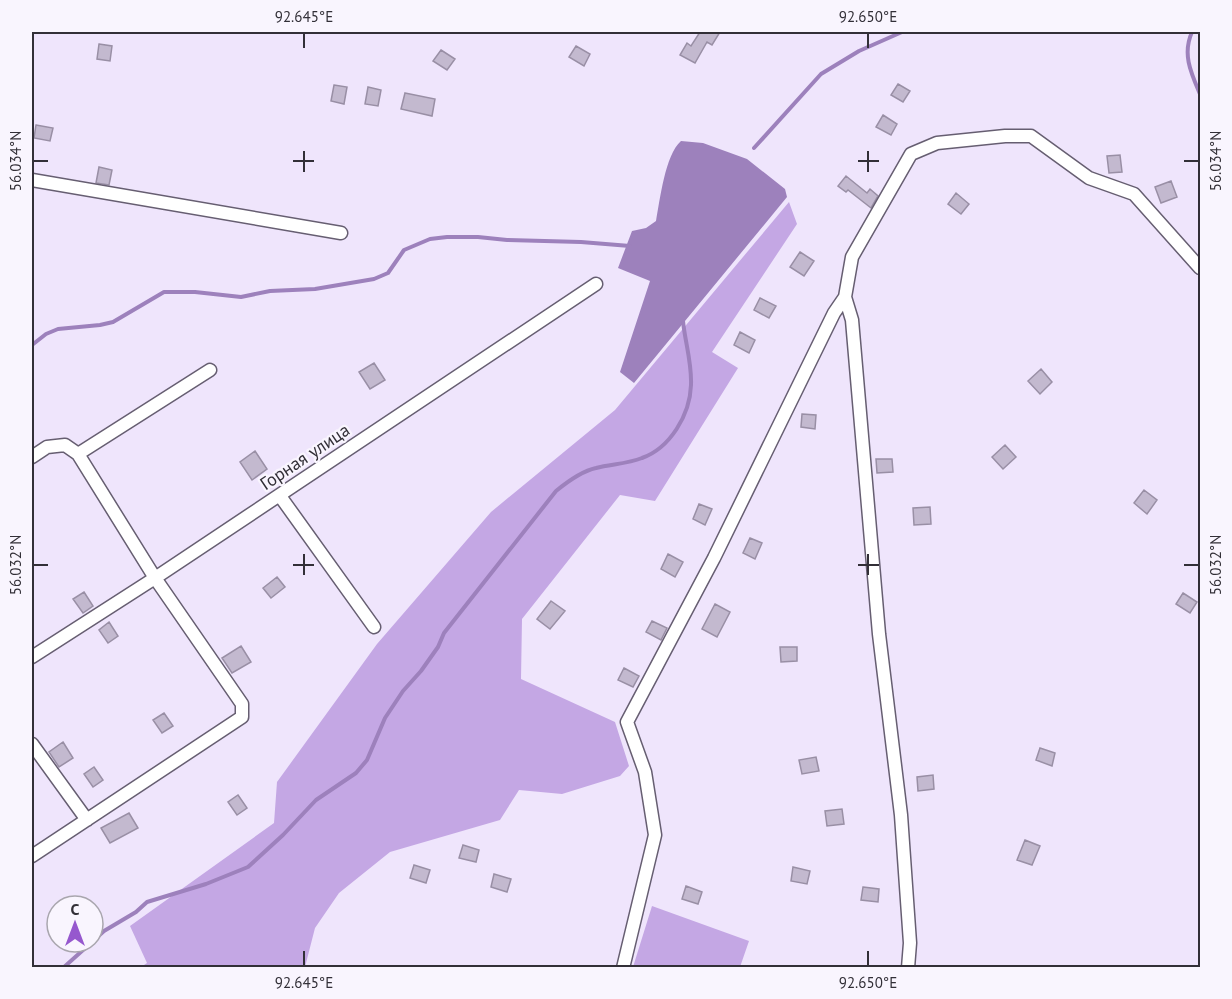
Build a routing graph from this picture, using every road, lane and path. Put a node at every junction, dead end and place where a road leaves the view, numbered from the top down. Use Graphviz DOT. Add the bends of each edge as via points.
graph roads {
  1 [pos="32,180"];
  2 [pos="341,233"];
  3 [pos="1200,268"];
  4 [pos="596,284"];
  5 [pos="845,297"];
  6 [pos="210,370"];
  7 [pos="78,454"];
  8 [pos="32,457"];
  9 [pos="280,496"];
  10 [pos="155,578"];
  11 [pos="374,627"];
  12 [pos="32,657"];
  13 [pos="32,744"];
  14 [pos="87,820"];
  15 [pos="32,856"];
  16 [pos="623,968"];
  17 [pos="908,968"];
  1 -- 2 [label="street"];
  3 -- 5 [label="street" via="1134,195 1089,178 1031,136 1005,136 937,144 911,154 852,257"];
  4 -- 9 [label="street, Горная улица"];
  5 -- 16 [label="street" via="627,722 645,772 655,835"];
  5 -- 17 [label="street" via="852,320 879,634 901,815 910,943"];
  6 -- 7 [label="street"];
  7 -- 8 [label="street" via="65,445 47,447"];
  7 -- 10 [label="street"];
  9 -- 10 [label="street, Горная улица"];
  9 -- 11 [label="street"];
  10 -- 12 [label="street, Горная улица"];
  10 -- 14 [label="street" via="242,704 242,717"];
  13 -- 14 [label="street"];
  14 -- 15 [label="street"];
}
